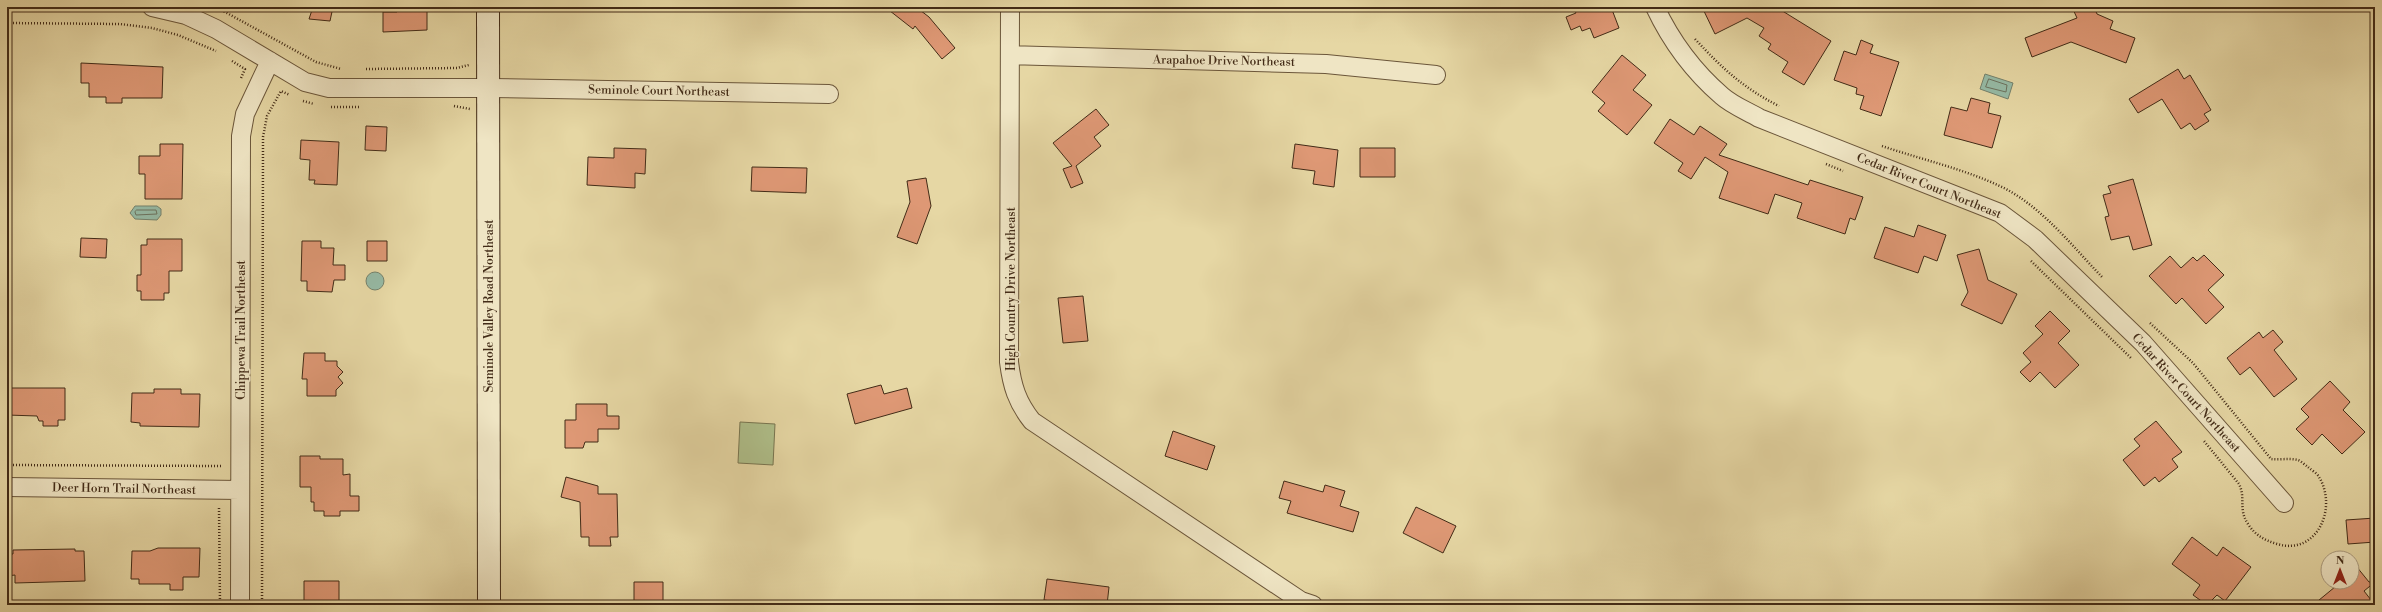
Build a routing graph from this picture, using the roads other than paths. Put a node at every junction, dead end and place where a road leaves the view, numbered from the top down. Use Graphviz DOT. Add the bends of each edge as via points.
graph roads {
  1 [pos="152,7"];
  2 [pos="488,7"];
  3 [pos="1010,7"];
  4 [pos="1655,7"];
  5 [pos="1011,55"];
  6 [pos="270,61"];
  7 [pos="1436,75"];
  8 [pos="490,88"];
  9 [pos="829,94"];
  10 [pos="7,487"];
  11 [pos="240,490"];
  12 [pos="2284,503"];
  13 [pos="240,605"];
  14 [pos="489,605"];
  15 [pos="1313,605"];
  1 -- 6 [label="street, Seminole Court Northeast" via="192,18"];
  2 -- 8 [label="street, Seminole Valley Road Northeast"];
  3 -- 5 [label="street, High Country Drive Northeast"];
  4 -- 12 [label="street, Cedar River Court Northeast" via="1665,28 1690,65 1722,97 1759,118 2000,213 2035,239 2143,343"];
  5 -- 7 [label="street, Arapahoe Drive Northeast" via="1326,64"];
  5 -- 15 [label="street, High Country Drive Northeast" via="1009,362 1012,387 1020,407 1032,421 1301,602"];
  6 -- 8 [label="street, Seminole Court Northeast" via="305,82 329,88"];
  6 -- 11 [label="street, Chippewa Trail Northeast" via="247,109 241,136"];
  8 -- 9 [label="street, Seminole Court Northeast"];
  8 -- 14 [label="street, Seminole Valley Road Northeast"];
  10 -- 11 [label="street, Deer Horn Trail Northeast"];
  11 -- 13 [label="street, Chippewa Trail Northeast"];
}
